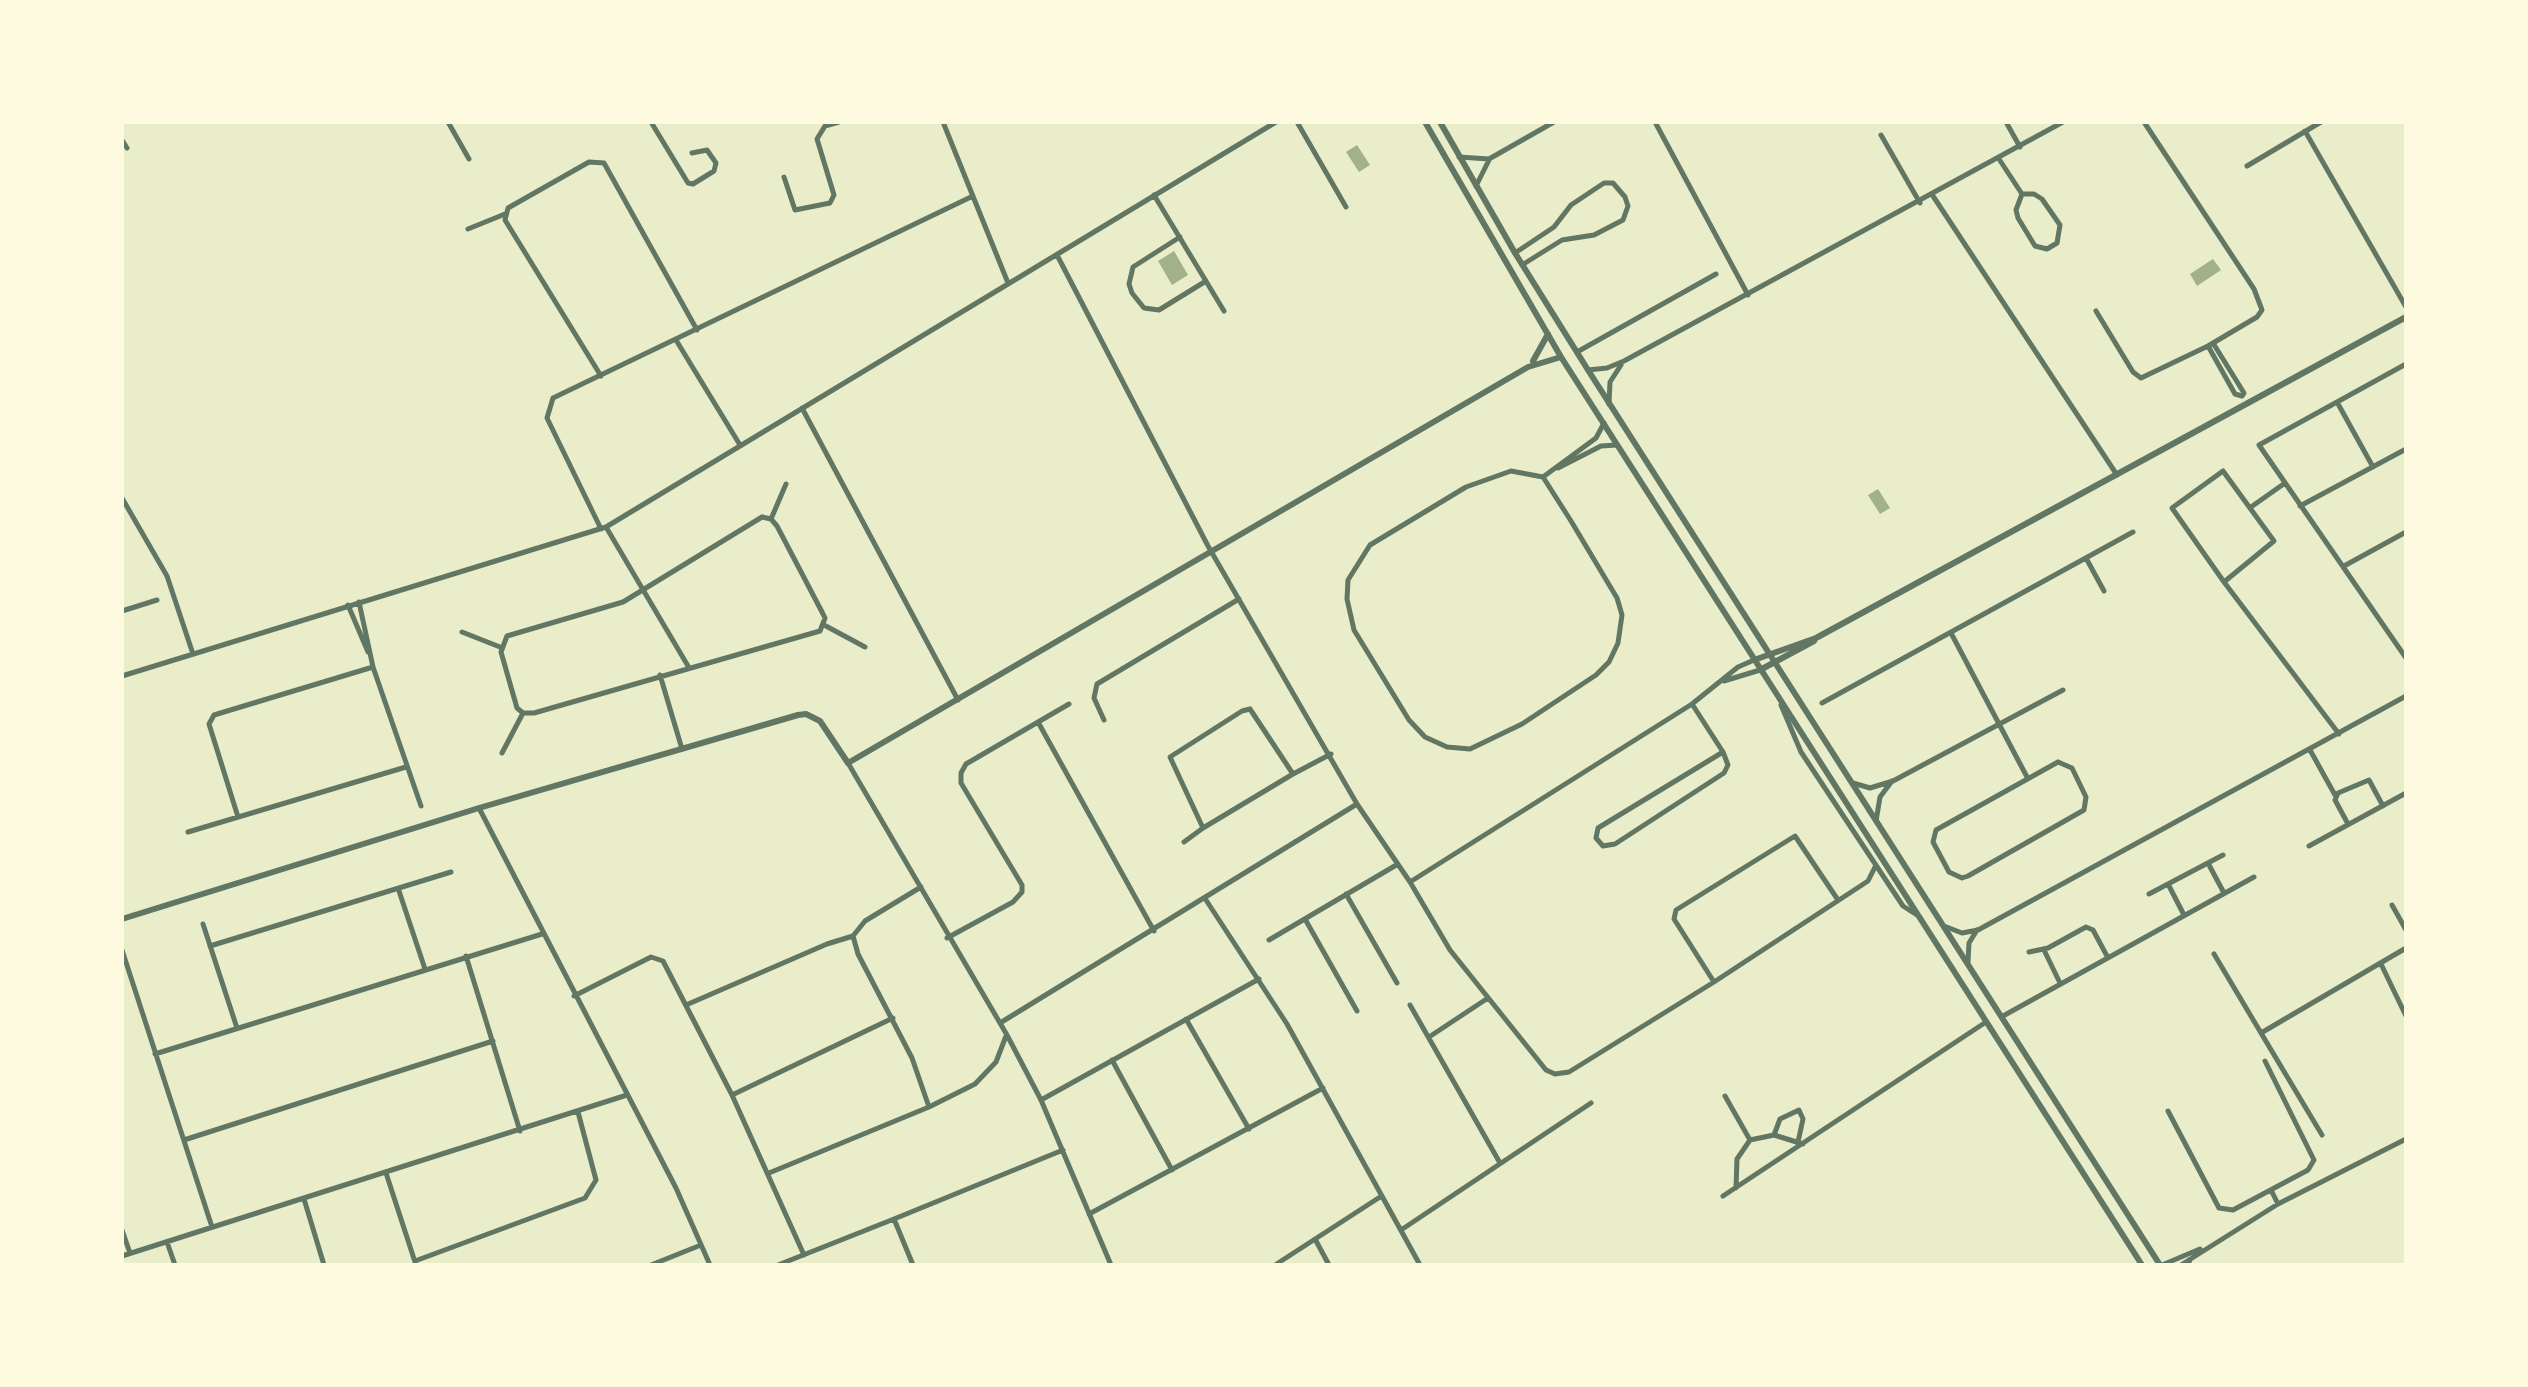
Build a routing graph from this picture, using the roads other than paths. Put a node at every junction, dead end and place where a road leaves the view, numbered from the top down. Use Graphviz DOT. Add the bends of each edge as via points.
graph roads {
  1 [pos="448,122"];
  2 [pos="651,122"];
  3 [pos="839,122"];
  4 [pos="943,122"];
  5 [pos="1276,122"];
  6 [pos="1297,122"];
  7 [pos="1425,122"];
  8 [pos="1440,122"];
  9 [pos="1554,122"];
  10 [pos="1655,122"];
  11 [pos="2006,122"];
  12 [pos="2063,122"];
  13 [pos="2144,122"];
  14 [pos="2321,122"];
  15 [pos="2305,131"];
  16 [pos="1881,135"];
  17 [pos="122,140"];
  18 [pos="2020,147"];
  19 [pos="127,148"];
  20 [pos="692,153"];
  21 [pos="1459,157"];
  22 [pos="469,159"];
  23 [pos="1489,159"];
  24 [pos="1999,159"];
  25 [pos="2247,166"];
  26 [pos="784,177"];
  27 [pos="1476,186"];
  28 [pos="2022,194"];
  29 [pos="1154,195"];
  30 [pos="973,196"];
  31 [pos="1933,196"];
  32 [pos="1920,203"];
  33 [pos="1346,207"];
  34 [pos="505,214"];
  35 [pos="468,229"];
  36 [pos="1180,237"];
  37 [pos="1515,253"];
  38 [pos="1057,255"];
  39 [pos="1522,265"];
  40 [pos="1716,274"];
  41 [pos="1206,281"];
  42 [pos="1008,283"];
  43 [pos="1748,295"];
  44 [pos="2406,307"];
  45 [pos="1224,311"];
  46 [pos="2096,311"];
  47 [pos="2406,317"];
  48 [pos="697,330"];
  49 [pos="1548,334"];
  50 [pos="676,340"];
  51 [pos="2211,344"];
  52 [pos="1577,352"];
  53 [pos="1561,357"];
  54 [pos="1624,361"];
  55 [pos="2406,364"];
  56 [pos="1528,367"];
  57 [pos="1588,370"];
  58 [pos="601,376"];
  59 [pos="2337,402"];
  60 [pos="2247,403"];
  61 [pos="1609,404"];
  62 [pos="802,408"];
  63 [pos="1604,423"];
  64 [pos="740,445"];
  65 [pos="1617,445"];
  66 [pos="2406,449"];
  67 [pos="2373,467"];
  68 [pos="1557,468"];
  69 [pos="2118,476"];
  70 [pos="1543,477"];
  71 [pos="2285,483"];
  72 [pos="786,484"];
  73 [pos="122,498"];
  74 [pos="2300,506"];
  75 [pos="2251,507"];
  76 [pos="771,519"];
  77 [pos="603,528"];
  78 [pos="2133,532"];
  79 [pos="2406,533"];
  80 [pos="1211,551"];
  81 [pos="2086,558"];
  82 [pos="2343,566"];
  83 [pos="2224,582"];
  84 [pos="643,588"];
  85 [pos="2104,591"];
  86 [pos="1239,599"];
  87 [pos="157,600"];
  88 [pos="359,602"];
  89 [pos="348,605"];
  90 [pos="122,611"];
  91 [pos="824,625"];
  92 [pos="462,632"];
  93 [pos="1951,633"];
  94 [pos="1816,638"];
  95 [pos="500,647"];
  96 [pos="865,647"];
  97 [pos="369,653"];
  98 [pos="193,654"];
  99 [pos="1770,655"];
  100 [pos="2406,658"];
  101 [pos="1754,660"];
  102 [pos="1776,664"];
  103 [pos="688,666"];
  104 [pos="373,667"];
  105 [pos="1760,670"];
  106 [pos="660,675"];
  107 [pos="122,676"];
  108 [pos="1723,682"];
  109 [pos="2063,690"];
  110 [pos="2406,696"];
  111 [pos="1780,700"];
  112 [pos="958,701"];
  113 [pos="1822,703"];
  114 [pos="1069,704"];
  115 [pos="1692,704"];
  116 [pos="523,713"];
  117 [pos="1104,720"];
  118 [pos="1038,722"];
  119 [pos="2000,724"];
  120 [pos="2339,734"];
  121 [pos="682,749"];
  122 [pos="2310,750"];
  123 [pos="1723,752"];
  124 [pos="502,753"];
  125 [pos="1331,754"];
  126 [pos="848,763"];
  127 [pos="406,767"];
  128 [pos="1293,774"];
  129 [pos="2027,777"];
  130 [pos="1893,781"];
  131 [pos="1852,783"];
  132 [pos="2406,793"];
  133 [pos="2336,796"];
  134 [pos="1357,804"];
  135 [pos="421,806"];
  136 [pos="2383,806"];
  137 [pos="479,808"];
  138 [pos="238,817"];
  139 [pos="1876,821"];
  140 [pos="2348,825"];
  141 [pos="1203,828"];
  142 [pos="188,832"];
  143 [pos="1184,842"];
  144 [pos="2309,846"];
  145 [pos="2223,855"];
  146 [pos="2208,863"];
  147 [pos="1398,864"];
  148 [pos="1876,865"];
  149 [pos="451,872"];
  150 [pos="2254,877"];
  151 [pos="1868,881"];
  152 [pos="1410,882"];
  153 [pos="1888,883"];
  154 [pos="2168,884"];
  155 [pos="921,887"];
  156 [pos="398,888"];
  157 [pos="2224,893"];
  158 [pos="1346,894"];
  159 [pos="2149,894"];
  160 [pos="1206,900"];
  161 [pos="1838,900"];
  162 [pos="2392,905"];
  163 [pos="2406,914"];
  164 [pos="1917,915"];
  165 [pos="2184,915"];
  166 [pos="2399,917"];
  167 [pos="122,919"];
  168 [pos="1305,919"];
  169 [pos="203,924"];
  170 [pos="1942,924"];
  171 [pos="1978,930"];
  172 [pos="2406,930"];
  173 [pos="1154,931"];
  174 [pos="542,934"];
  175 [pos="853,936"];
  176 [pos="947,938"];
  177 [pos="1269,940"];
  178 [pos="210,946"];
  179 [pos="2406,948"];
  180 [pos="122,950"];
  181 [pos="2044,950"];
  182 [pos="2029,952"];
  183 [pos="2214,954"];
  184 [pos="466,956"];
  185 [pos="2107,956"];
  186 [pos="2381,964"];
  187 [pos="1968,965"];
  188 [pos="425,969"];
  189 [pos="125,974"];
  190 [pos="1259,979"];
  191 [pos="1714,982"];
  192 [pos="1397,983"];
  193 [pos="2060,983"];
  194 [pos="574,996"];
  195 [pos="1488,998"];
  196 [pos="686,1005"];
  197 [pos="1410,1005"];
  198 [pos="1357,1011"];
  199 [pos="2003,1016"];
  200 [pos="2406,1016"];
  201 [pos="893,1018"];
  202 [pos="1186,1019"];
  203 [pos="1986,1022"];
  204 [pos="1000,1023"];
  205 [pos="237,1028"];
  206 [pos="2261,1033"];
  207 [pos="1007,1035"];
  208 [pos="1429,1037"];
  209 [pos="493,1041"];
  210 [pos="155,1054"];
  211 [pos="1112,1060"];
  212 [pos="2265,1061"];
  213 [pos="1323,1088"];
  214 [pos="627,1095"];
  215 [pos="732,1095"];
  216 [pos="1725,1096"];
  217 [pos="1041,1100"];
  218 [pos="1591,1103"];
  219 [pos="929,1107"];
  220 [pos="2168,1111"];
  221 [pos="578,1112"];
  222 [pos="1249,1129"];
  223 [pos="520,1131"];
  224 [pos="1774,1135"];
  225 [pos="2322,1135"];
  226 [pos="2406,1139"];
  227 [pos="184,1140"];
  228 [pos="1750,1140"];
  229 [pos="1801,1143"];
  230 [pos="1063,1150"];
  231 [pos="1500,1163"];
  232 [pos="1172,1170"];
  233 [pos="386,1173"];
  234 [pos="769,1173"];
  235 [pos="1736,1188"];
  236 [pos="2271,1190"];
  237 [pos="1723,1196"];
  238 [pos="1380,1197"];
  239 [pos="304,1199"];
  240 [pos="2278,1204"];
  241 [pos="1089,1214"];
  242 [pos="894,1219"];
  243 [pos="212,1227"];
  244 [pos="122,1230"];
  245 [pos="1401,1230"];
  246 [pos="1315,1239"];
  247 [pos="167,1242"];
  248 [pos="701,1245"];
  249 [pos="2205,1248"];
  250 [pos="130,1253"];
  251 [pos="804,1255"];
  252 [pos="122,1256"];
  253 [pos="415,1263"];
  254 [pos="2186,1264"];
  255 [pos="175,1265"];
  256 [pos="324,1265"];
  257 [pos="651,1265"];
  258 [pos="710,1265"];
  259 [pos="778,1265"];
  260 [pos="913,1265"];
  261 [pos="1111,1265"];
  262 [pos="1275,1265"];
  263 [pos="1329,1265"];
  264 [pos="1420,1265"];
  265 [pos="2142,1265"];
  266 [pos="2161,1265"];
  1 -- 22 [label="street"];
  2 -- 20 [label="street" via="693,184 714,171 716,163 707,150"];
  3 -- 26 [label="street" via="825,126 817,139 834,195 830,203 795,210"];
  4 -- 30 [label="street"];
  5 -- 29 [label="street"];
  6 -- 33 [label="street"];
  7 -- 49 [label="street"];
  8 -- 21 [label="street"];
  9 -- 23 [label="street"];
  10 -- 43 [label="street"];
  11 -- 18 [label="street"];
  12 -- 18 [label="street"];
  13 -- 51 [label="street" via="2262,305 2257,317"];
  14 -- 15 [label="street"];
  15 -- 25 [label="street"];
  15 -- 44 [label="street"];
  16 -- 32 [label="street"];
  17 -- 19 [label="street"];
  18 -- 24 [label="street"];
  21 -- 23 [label="street"];
  21 -- 27 [label="street"];
  23 -- 27 [label="street"];
  24 -- 28 [label="street"];
  24 -- 31 [label="street"];
  27 -- 37 [label="street"];
  28 -- 28 [label="street" via="2042,199 2060,225 2057,243 2047,249 2035,246 2018,218"];
  29 -- 36 [label="street"];
  29 -- 38 [label="street"];
  30 -- 42 [label="street"];
  30 -- 48 [label="street"];
  31 -- 32 [label="street"];
  31 -- 69 [label="street"];
  32 -- 43 [label="street"];
  34 -- 35 [label="street"];
  34 -- 48 [label="street" via="589,162 604,163"];
  34 -- 58 [label="street" via="508,227"];
  36 -- 41 [label="street"];
  36 -- 41 [label="street" via="1133,267 1132,293 1144,308 1159,310"];
  37 -- 39 [label="street"];
  37 -- 39 [label="street" via="1604,183 1613,183 1625,197 1623,220 1594,235 1562,240"];
  38 -- 42 [label="street"];
  38 -- 80 [label="street"];
  39 -- 52 [label="street"];
  40 -- 52 [label="street"];
  41 -- 45 [label="street"];
  42 -- 62 [label="street"];
  43 -- 54 [label="street"];
  46 -- 51 [label="street" via="2141,378"];
  47 -- 60 [label="street"];
  48 -- 50 [label="street"];
  49 -- 53 [label="street"];
  49 -- 56 [label="street"];
  50 -- 58 [label="street"];
  50 -- 64 [label="street"];
  51 -- 60 [label="street"];
  52 -- 57 [label="street"];
  53 -- 56 [label="street"];
  53 -- 63 [label="street"];
  54 -- 57 [label="street"];
  54 -- 61 [label="street" via="1610,382"];
  55 -- 59 [label="street"];
  56 -- 80 [label="street"];
  57 -- 61 [label="street"];
  58 -- 77 [label="street" via="553,398 547,418"];
  59 -- 67 [label="street"];
  59 -- 71 [label="street" via="2261,442 2259,448"];
  60 -- 69 [label="street"];
  61 -- 99 [label="street"];
  62 -- 64 [label="street"];
  62 -- 112 [label="street"];
  63 -- 65 [label="street"];
  63 -- 68 [label="street" via="1596,438"];
  64 -- 77 [label="street"];
  65 -- 68 [label="street" via="1601,446"];
  65 -- 101 [label="street"];
  66 -- 67 [label="street"];
  67 -- 74 [label="street"];
  68 -- 70 [label="street"];
  69 -- 94 [label="street"];
  70 -- 70 [label="street" via="1511,471 1466,487 1370,545 1348,580 1354,630 1409,720 1432,742 1470,749 1494,740 1584,684 1615,651 1621,624 1617,598"];
  71 -- 74 [label="street"];
  71 -- 75 [label="street"];
  72 -- 76 [label="street"];
  73 -- 98 [label="street" via="167,576"];
  74 -- 82 [label="street"];
  75 -- 83 [label="street" via="2274,541"];
  75 -- 83 [label="street" via="2223,471 2172,508"];
  76 -- 84 [label="street" via="756,520"];
  76 -- 91 [label="street" via="822,612"];
  77 -- 84 [label="street"];
  77 -- 88 [label="street"];
  78 -- 81 [label="street"];
  79 -- 82 [label="street"];
  80 -- 86 [label="street"];
  80 -- 112 [label="street"];
  81 -- 85 [label="street"];
  81 -- 93 [label="street"];
  82 -- 100 [label="street"];
  83 -- 120 [label="street"];
  84 -- 95 [label="street" via="612,607 507,636"];
  84 -- 103 [label="street"];
  86 -- 117 [label="street" via="1097,684 1094,698"];
  86 -- 125 [label="street"];
  87 -- 90 [label="street"];
  88 -- 89 [label="street"];
  88 -- 97 [label="street"];
  89 -- 97 [label="street"];
  89 -- 98 [label="street"];
  91 -- 96 [label="street"];
  91 -- 103 [label="street" via="814,633"];
  92 -- 95 [label="street"];
  93 -- 113 [label="street"];
  93 -- 119 [label="street"];
  94 -- 99 [label="street"];
  94 -- 102 [label="street"];
  95 -- 116 [label="street"];
  97 -- 104 [label="street"];
  98 -- 107 [label="street"];
  99 -- 101 [label="street"];
  99 -- 102 [label="street"];
  101 -- 105 [label="street"];
  101 -- 108 [label="street"];
  102 -- 105 [label="street"];
  102 -- 131 [label="street"];
  103 -- 106 [label="street"];
  104 -- 127 [label="street"];
  104 -- 138 [label="street" via="210,719"];
  105 -- 108 [label="street"];
  105 -- 111 [label="street"];
  106 -- 116 [label="street"];
  106 -- 121 [label="street"];
  108 -- 115 [label="street"];
  109 -- 119 [label="street"];
  110 -- 120 [label="street"];
  111 -- 148 [label="street" via="1797,745"];
  111 -- 164 [label="street"];
  112 -- 126 [label="street"];
  114 -- 118 [label="street"];
  115 -- 123 [label="street"];
  115 -- 152 [label="street"];
  116 -- 124 [label="street"];
  118 -- 173 [label="street"];
  118 -- 176 [label="street" via="966,764 961,773 961,783 1022,892"];
  119 -- 129 [label="street"];
  119 -- 130 [label="street"];
  120 -- 122 [label="street"];
  121 -- 126 [label="street" via="806,714 820,721"];
  121 -- 137 [label="street"];
  122 -- 133 [label="street"];
  122 -- 171 [label="street"];
  123 -- 123 [label="street" via="1598,828 1596,838 1603,846 1615,844 1724,773 1728,765"];
  125 -- 128 [label="street"];
  125 -- 134 [label="street"];
  126 -- 155 [label="street"];
  127 -- 135 [label="street"];
  127 -- 138 [label="street"];
  128 -- 141 [label="street"];
  128 -- 141 [label="street" via="1254,711 1242,711 1170,757"];
  129 -- 129 [label="street" via="1936,830 1933,842 1949,872 1968,876 2084,810 2086,797 2068,764 2058,762"];
  130 -- 131 [label="street" via="1870,788"];
  130 -- 139 [label="street" via="1880,797"];
  131 -- 139 [label="street"];
  132 -- 136 [label="street"];
  133 -- 136 [label="street" via="2367,779"];
  133 -- 140 [label="street"];
  134 -- 147 [label="street"];
  134 -- 160 [label="street"];
  136 -- 140 [label="street"];
  137 -- 167 [label="street"];
  137 -- 174 [label="street"];
  138 -- 142 [label="street"];
  139 -- 170 [label="street"];
  140 -- 144 [label="street"];
  141 -- 143 [label="street"];
  145 -- 146 [label="street"];
  146 -- 154 [label="street"];
  146 -- 157 [label="street"];
  147 -- 152 [label="street"];
  147 -- 158 [label="street"];
  148 -- 151 [label="street"];
  148 -- 153 [label="street"];
  149 -- 156 [label="street"];
  150 -- 157 [label="street"];
  151 -- 153 [label="street"];
  151 -- 161 [label="street"];
  152 -- 195 [label="street" via="1450,950"];
  153 -- 164 [label="street" via="1903,906"];
  154 -- 159 [label="street"];
  154 -- 165 [label="street"];
  155 -- 175 [label="street" via="865,921"];
  155 -- 176 [label="street"];
  156 -- 178 [label="street"];
  156 -- 188 [label="street"];
  157 -- 165 [label="street"];
  158 -- 168 [label="street"];
  158 -- 192 [label="street"];
  160 -- 173 [label="street"];
  160 -- 190 [label="street"];
  161 -- 191 [label="street"];
  161 -- 191 [label="street" via="1795,836 1676,910 1674,919"];
  162 -- 166 [label="street"];
  163 -- 166 [label="street"];
  164 -- 203 [label="street"];
  165 -- 185 [label="street"];
  166 -- 172 [label="street"];
  168 -- 177 [label="street"];
  168 -- 198 [label="street"];
  169 -- 178 [label="street"];
  170 -- 171 [label="street" via="1962,933"];
  170 -- 187 [label="street"];
  171 -- 187 [label="street" via="1969,943"];
  173 -- 204 [label="street"];
  174 -- 184 [label="street"];
  174 -- 194 [label="street"];
  175 -- 196 [label="street"];
  175 -- 201 [label="street"];
  176 -- 204 [label="street"];
  178 -- 205 [label="street"];
  179 -- 186 [label="street"];
  180 -- 189 [label="street"];
  181 -- 182 [label="street"];
  181 -- 185 [label="street" via="2089,927"];
  181 -- 193 [label="street"];
  183 -- 206 [label="street"];
  184 -- 188 [label="street"];
  184 -- 209 [label="street"];
  185 -- 193 [label="street"];
  186 -- 200 [label="street"];
  186 -- 206 [label="street"];
  187 -- 199 [label="street"];
  188 -- 205 [label="street"];
  189 -- 210 [label="street"];
  190 -- 202 [label="street"];
  190 -- 213 [label="street"];
  191 -- 195 [label="street" via="1562,1074 1546,1070"];
  193 -- 199 [label="street"];
  194 -- 196 [label="street" via="655,957 663,961"];
  194 -- 214 [label="street"];
  195 -- 208 [label="street"];
  196 -- 215 [label="street"];
  197 -- 208 [label="street"];
  199 -- 266 [label="street"];
  201 -- 215 [label="street"];
  201 -- 219 [label="street"];
  202 -- 211 [label="street"];
  202 -- 222 [label="street"];
  203 -- 229 [label="street"];
  203 -- 265 [label="street"];
  204 -- 207 [label="street"];
  205 -- 210 [label="street"];
  206 -- 225 [label="street"];
  207 -- 217 [label="street"];
  207 -- 219 [label="street" via="996,1062 975,1084"];
  208 -- 231 [label="street"];
  209 -- 223 [label="street"];
  209 -- 227 [label="street"];
  210 -- 227 [label="street"];
  211 -- 217 [label="street"];
  211 -- 232 [label="street"];
  212 -- 236 [label="street" via="2314,1160 2308,1170"];
  213 -- 222 [label="street"];
  213 -- 238 [label="street"];
  214 -- 221 [label="street"];
  214 -- 248 [label="street"];
  215 -- 234 [label="street"];
  216 -- 228 [label="street"];
  217 -- 230 [label="street"];
  218 -- 231 [label="street"];
  219 -- 234 [label="street"];
  220 -- 236 [label="street" via="2222,1211"];
  221 -- 223 [label="street"];
  221 -- 253 [label="street" via="596,1180 585,1198"];
  222 -- 232 [label="street"];
  223 -- 233 [label="street"];
  224 -- 228 [label="street"];
  224 -- 229 [label="street"];
  224 -- 229 [label="street" via="1780,1119 1799,1110"];
  226 -- 240 [label="street"];
  227 -- 243 [label="street"];
  228 -- 235 [label="street" via="1737,1159"];
  229 -- 235 [label="street"];
  230 -- 241 [label="street"];
  230 -- 242 [label="street"];
  231 -- 245 [label="street"];
  232 -- 241 [label="street"];
  233 -- 239 [label="street"];
  233 -- 253 [label="street"];
  234 -- 251 [label="street"];
  235 -- 237 [label="street"];
  236 -- 240 [label="street"];
  238 -- 245 [label="street"];
  238 -- 246 [label="street"];
  239 -- 243 [label="street"];
  239 -- 256 [label="street"];
  240 -- 249 [label="street"];
  241 -- 261 [label="street"];
  242 -- 251 [label="street"];
  242 -- 260 [label="street"];
  243 -- 247 [label="street"];
  244 -- 250 [label="street"];
  245 -- 264 [label="street"];
  246 -- 262 [label="street"];
  246 -- 263 [label="street"];
  247 -- 250 [label="street"];
  247 -- 255 [label="street"];
  248 -- 257 [label="street"];
  248 -- 258 [label="street"];
  249 -- 254 [label="street"];
  249 -- 266 [label="street"];
  250 -- 252 [label="street"];
  251 -- 259 [label="street"];
}
